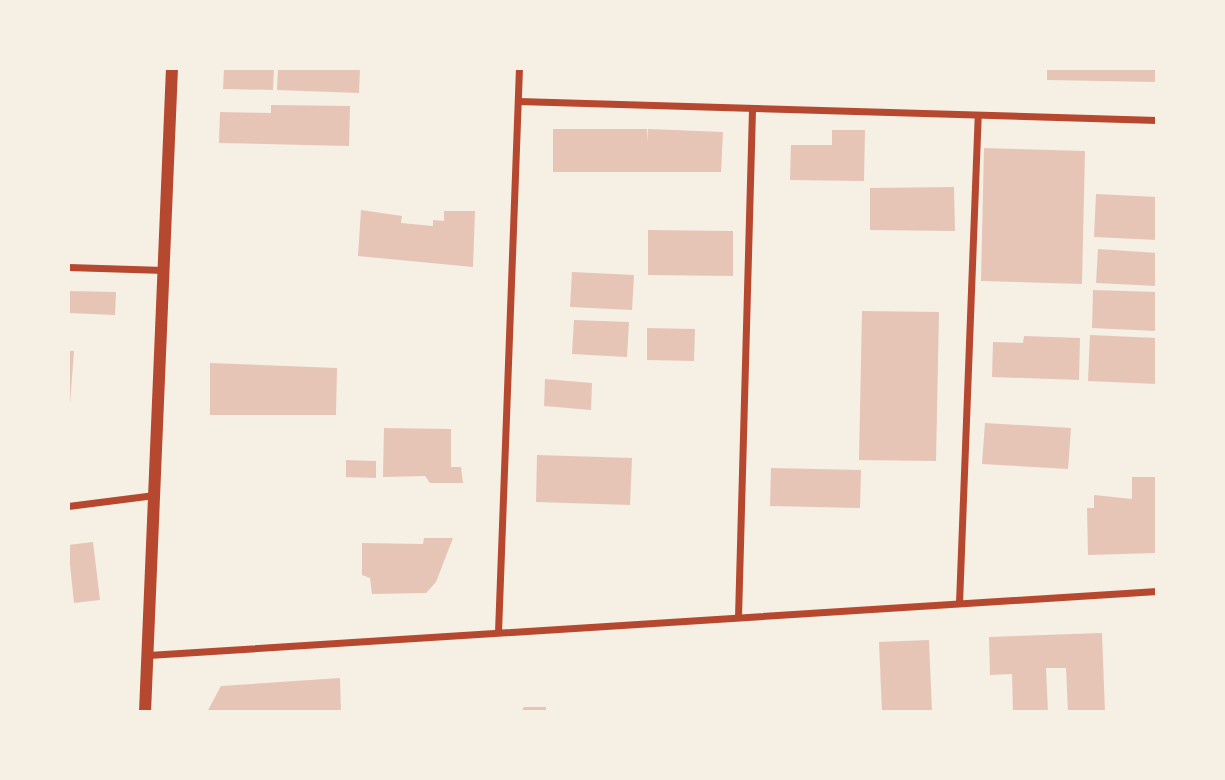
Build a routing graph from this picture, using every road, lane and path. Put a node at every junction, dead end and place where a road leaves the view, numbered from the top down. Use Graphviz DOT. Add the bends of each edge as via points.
graph roads {
  1 [pos="172,68"];
  2 [pos="519,68"];
  3 [pos="518,101"];
  4 [pos="752,108"];
  5 [pos="978,115"];
  6 [pos="1157,120"];
  7 [pos="68,267"];
  8 [pos="164,270"];
  9 [pos="154,495"];
  10 [pos="68,506"];
  11 [pos="1157,591"];
  12 [pos="959,603"];
  13 [pos="738,617"];
  14 [pos="498,632"];
  15 [pos="148,655"];
  16 [pos="145,712"];
  1 -- 8 [label="street"];
  2 -- 3 [label="street"];
  3 -- 4 [label="street"];
  3 -- 14 [label="street"];
  4 -- 5 [label="street"];
  4 -- 13 [label="street"];
  5 -- 6 [label="street"];
  5 -- 12 [label="street"];
  7 -- 8 [label="street"];
  8 -- 9 [label="street"];
  9 -- 10 [label="street"];
  9 -- 15 [label="street"];
  11 -- 12 [label="street"];
  12 -- 13 [label="street"];
  13 -- 14 [label="street"];
  14 -- 15 [label="street"];
  15 -- 16 [label="street"];
}
